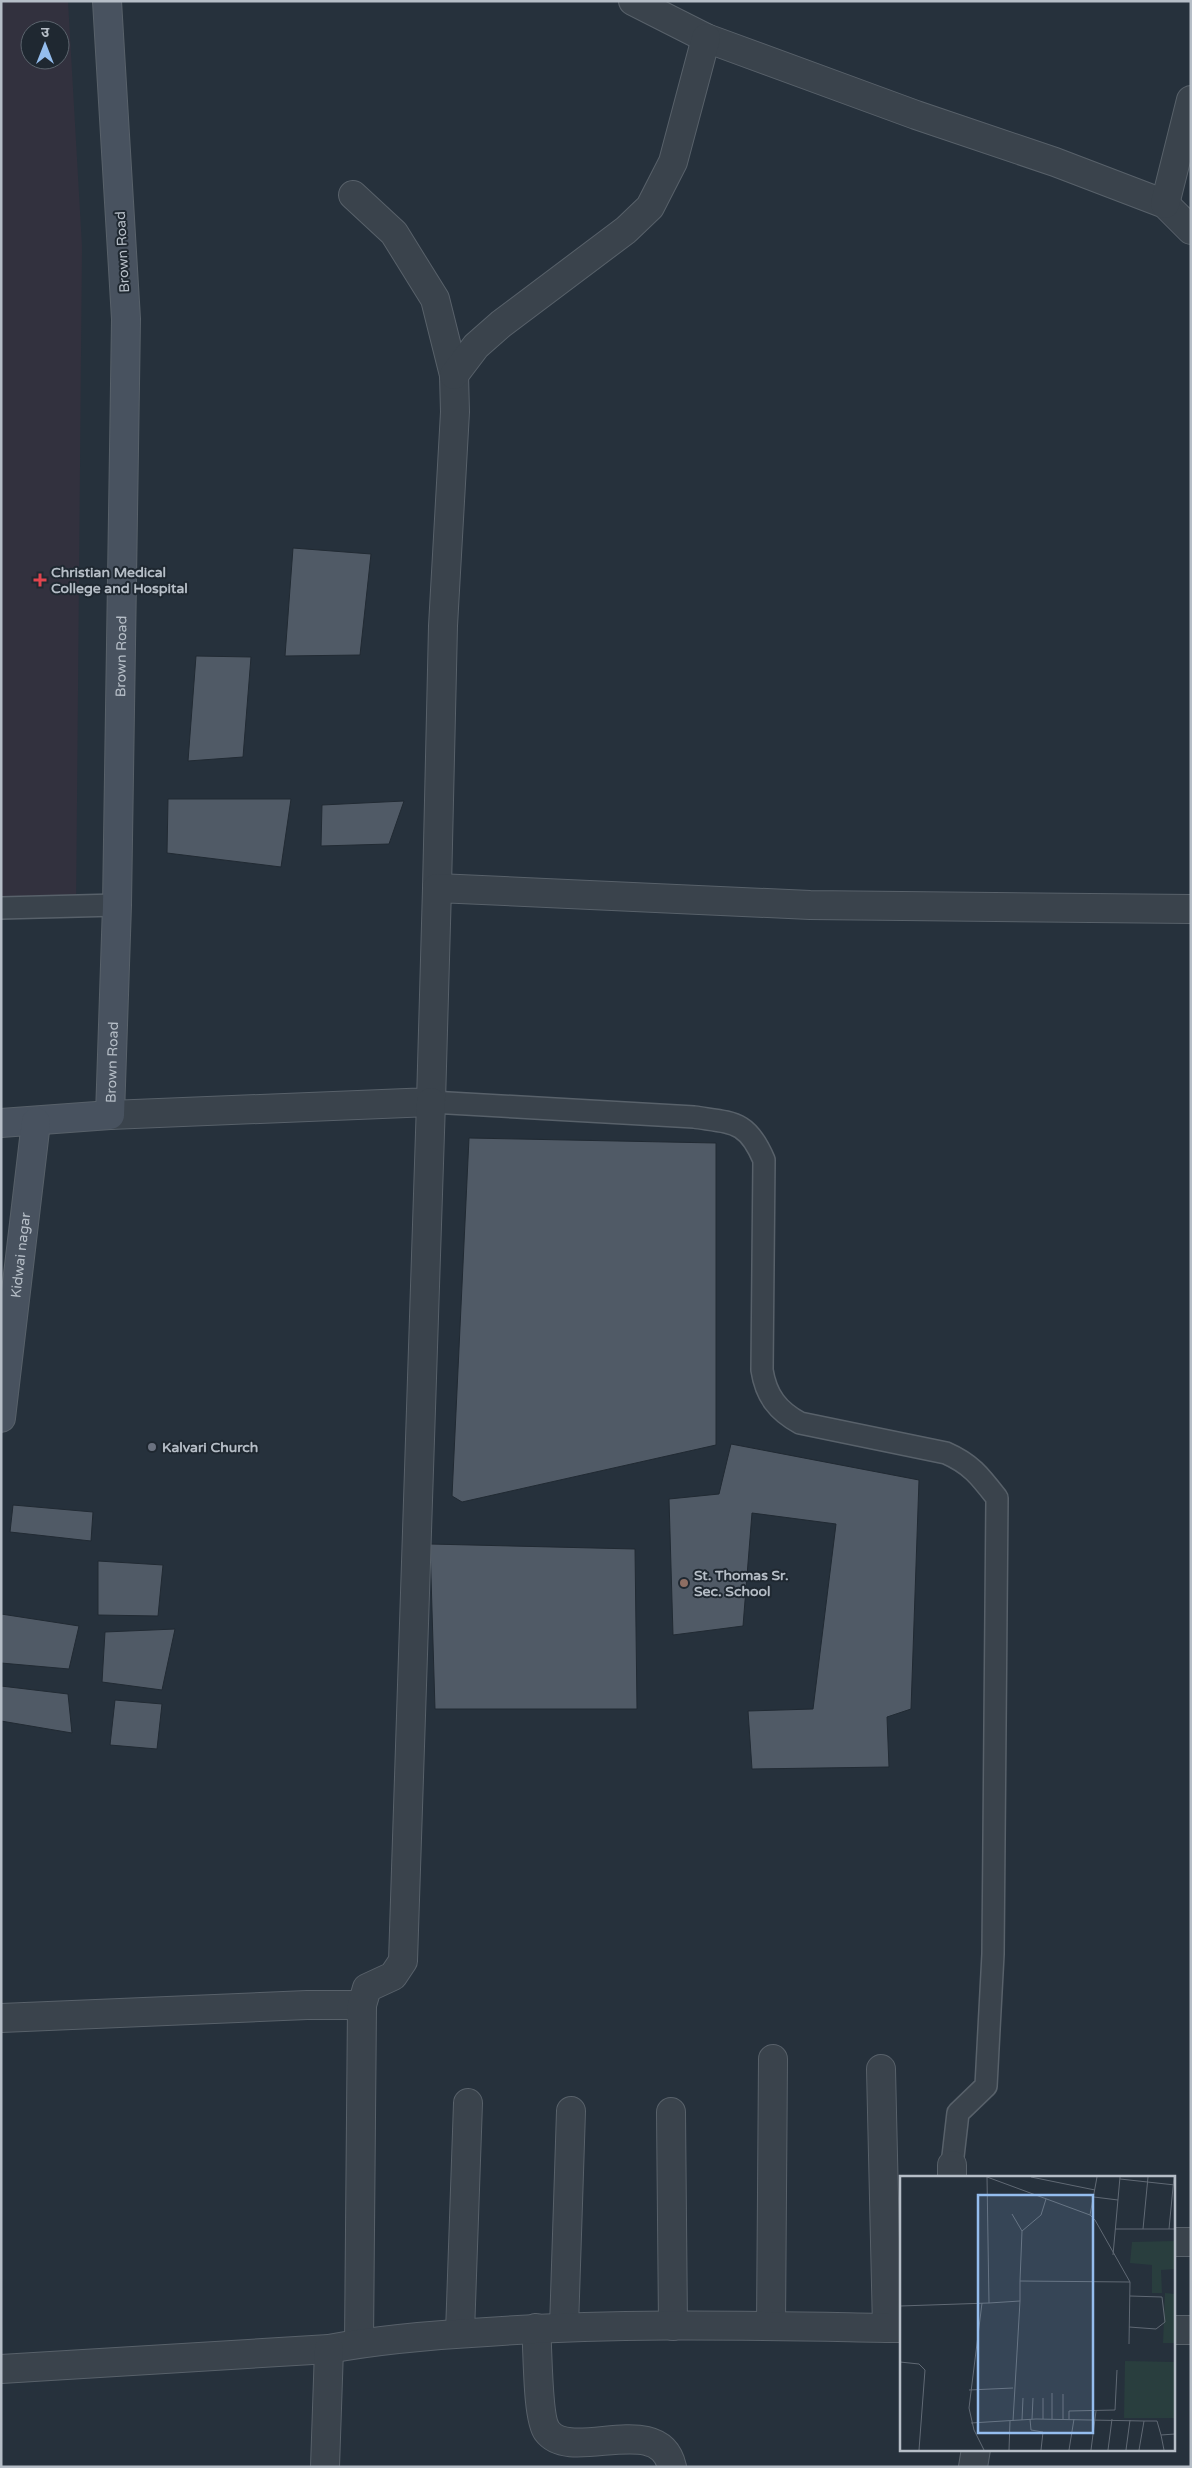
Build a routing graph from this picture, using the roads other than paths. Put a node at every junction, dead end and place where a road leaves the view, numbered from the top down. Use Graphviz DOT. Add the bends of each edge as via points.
graph roads {
  1 [pos="107,1"];
  2 [pos="633,1"];
  3 [pos="706,38"];
  4 [pos="1191,100"];
  5 [pos="353,195"];
  6 [pos="1165,204"];
  7 [pos="1191,230"];
  8 [pos="454,375"];
  9 [pos="437,888"];
  10 [pos="117,905"];
  11 [pos="1,908"];
  12 [pos="1191,909"];
  13 [pos="431,1102"];
  14 [pos="110,1115"];
  15 [pos="36,1122"];
  16 [pos="1,1123"];
  17 [pos="1,1418"];
  18 [pos="362,2005"];
  19 [pos="1,2018"];
  20 [pos="773,2058"];
  21 [pos="881,2069"];
  22 [pos="468,2103"];
  23 [pos="572,2111"];
  24 [pos="671,2112"];
  25 [pos="952,2171"];
  26 [pos="1174,2242"];
  27 [pos="1191,2242"];
  28 [pos="673,2326"];
  29 [pos="771,2326"];
  30 [pos="564,2327"];
  31 [pos="536,2328"];
  32 [pos="894,2328"];
  33 [pos="1174,2330"];
  34 [pos="1191,2330"];
  35 [pos="460,2333"];
  36 [pos="359,2343"];
  37 [pos="328,2349"];
  38 [pos="1,2369"];
  39 [pos="976,2450"];
  40 [pos="325,2467"];
  41 [pos="672,2467"];
  42 [pos="973,2467"];
  1 -- 10 [label="street, Brown Road" via="126,318"];
  2 -- 3 [label="street"];
  3 -- 6 [label="street"];
  3 -- 8 [label="street" via="673,162 650,207 612,241 476,346"];
  4 -- 6 [label="street"];
  5 -- 8 [label="street" via="394,233 435,300"];
  6 -- 7 [label="street"];
  8 -- 9 [label="street" via="455,412 443,626"];
  9 -- 12 [label="street" via="810,905"];
  9 -- 13 [label="street"];
  10 -- 11 [label="lane"];
  10 -- 14 [label="street, Brown Road"];
  13 -- 14 [label="street"];
  13 -- 18 [label="street" via="403,1962 393,1976 367,1988"];
  13 -- 25 [label="lane" via="694,1118 744,1128 756,1140 764,1160 762,1370 765,1388 775,1404 784,1414 800,1423 946,1452 977,1472 997,1498 993,1954 986,2086 958,2113"];
  14 -- 15 [label="street, Brown Road"];
  15 -- 16 [label="street, Brown Road"];
  15 -- 17 [label="street, Kidwai nagar"];
  18 -- 19 [label="street"];
  18 -- 36 [label="street"];
  20 -- 29 [label="street"];
  21 -- 32 [label="street"];
  22 -- 35 [label="street"];
  23 -- 30 [label="street"];
  24 -- 28 [label="street"];
  26 -- 27 [label="street"];
  28 -- 29 [label="street"];
  28 -- 30 [label="street"];
  29 -- 32 [label="street"];
  30 -- 31 [label="street"];
  31 -- 35 [label="street"];
  31 -- 41 [label="street" via="545,2430 552,2437 574,2442 649,2440 663,2449"];
  33 -- 34 [label="street"];
  35 -- 36 [label="street"];
  36 -- 37 [label="street"];
  37 -- 38 [label="street"];
  37 -- 40 [label="street"];
  39 -- 42 [label="street"];
}
